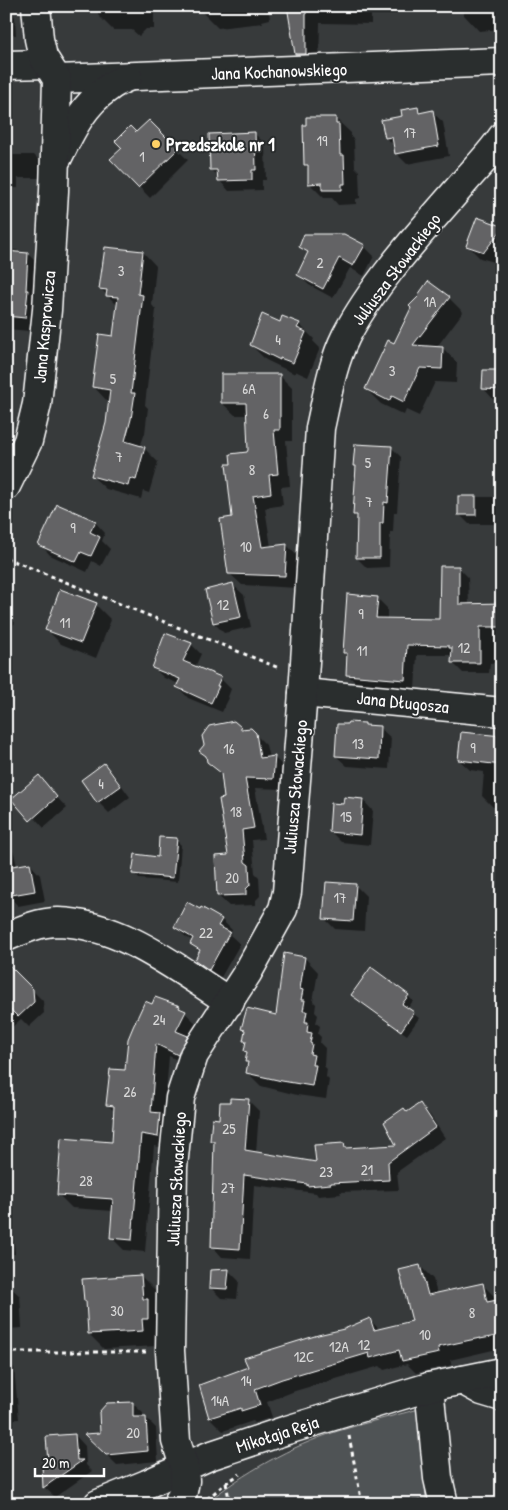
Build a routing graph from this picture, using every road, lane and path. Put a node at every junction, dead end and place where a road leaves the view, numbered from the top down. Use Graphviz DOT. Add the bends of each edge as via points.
graph roads {
  1 [pos="36,6"];
  2 [pos="502,62"];
  3 [pos="6,65"];
  4 [pos="52,72"];
  5 [pos="129,76"];
  6 [pos="502,138"];
  7 [pos="55,163"];
  8 [pos="6,486"];
  9 [pos="6,558"];
  10 [pos="280,668"];
  11 [pos="303,693"];
  12 [pos="502,712"];
  13 [pos="6,937"];
  14 [pos="230,1002"];
  15 [pos="170,1351"];
  16 [pos="6,1352"];
  17 [pos="502,1372"];
  18 [pos="462,1380"];
  19 [pos="429,1387"];
  20 [pos="502,1397"];
  21 [pos="349,1435"];
  22 [pos="184,1466"];
  23 [pos="98,1504"];
  24 [pos="177,1504"];
  25 [pos="201,1504"];
  26 [pos="230,1504"];
  27 [pos="362,1504"];
  28 [pos="444,1504"];
  1 -- 4 [label="street, Jana Kasprowicza" via="43,57"];
  2 -- 5 [label="street, Jana Kochanowskiego"];
  3 -- 4 [label="street, Jana Kochanowskiego"];
  4 -- 5 [label="street, Jana Kochanowskiego"];
  4 -- 7 [label="street, Jana Kasprowicza"];
  5 -- 7 [label="street, Jana Kasprowicza" via="94,99 76,121"];
  6 -- 11 [label="street, Juliusza Słowackiego" via="368,299 346,336 335,365 320,428"];
  7 -- 8 [label="street, Jana Kasprowicza" via="47,310 37,404 28,441"];
  9 -- 10 [label="path"];
  11 -- 12 [label="street, Jana Długosza"];
  11 -- 14 [label="street, Juliusza Słowackiego" via="287,892 282,909"];
  13 -- 14 [label="street" via="29,927 56,922 95,927 140,945"];
  14 -- 15 [label="street, Juliusza Słowackiego" via="194,1056 180,1098 173,1168"];
  15 -- 16 [label="path"];
  15 -- 22 [label="street, Juliusza Słowackiego" via="176,1441"];
  17 -- 18 [label="street, Mikołaja Reja"];
  18 -- 19 [label="street, Mikołaja Reja"];
  18 -- 20 [label="street"];
  19 -- 22 [label="street, Mikołaja Reja" via="287,1430"];
  19 -- 28 [label="street" via="438,1478"];
  21 -- 27 [label="path"];
  22 -- 23 [label="street, Mikołaja Reja"];
  22 -- 24 [label="street, Juliusza Słowackiego" via="185,1481"];
  25 -- 26 [label="path" via="226,1483"];
}
